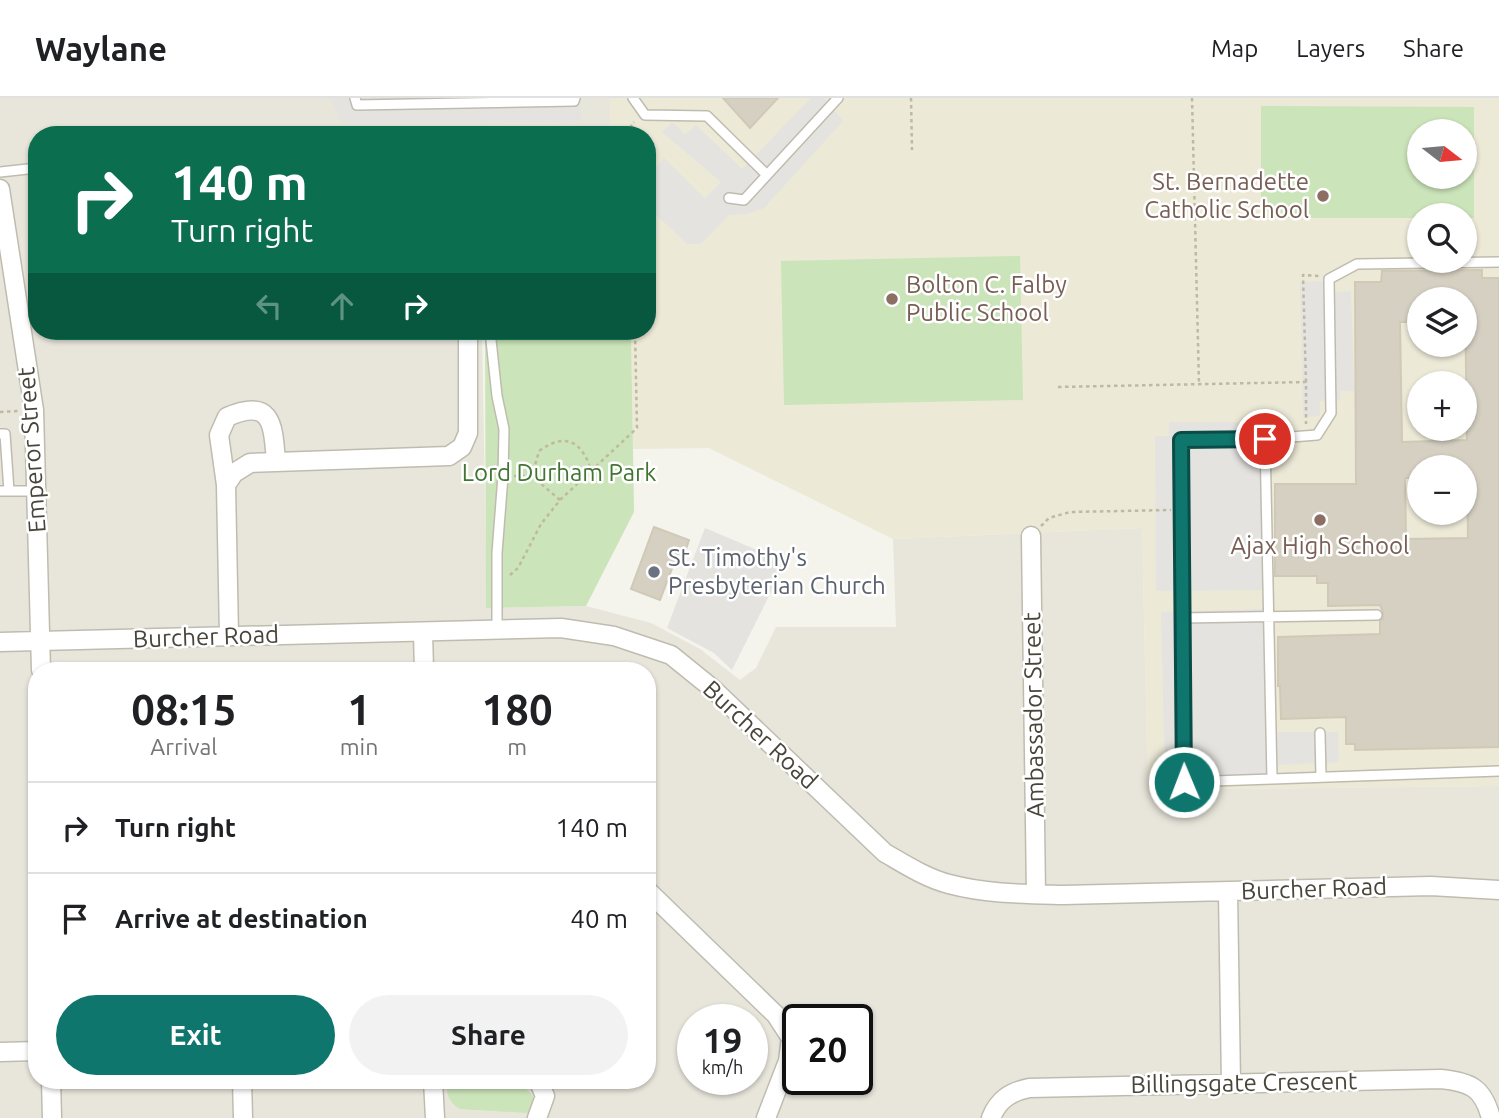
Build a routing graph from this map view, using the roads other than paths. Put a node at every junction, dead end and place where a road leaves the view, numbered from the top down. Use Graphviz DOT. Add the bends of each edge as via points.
graph roads {
  1 [pos="355,98"];
  2 [pos="575,98"];
  3 [pos="633,98"];
  4 [pos="838,98"];
  5 [pos="28,169"];
  6 [pos="0,172"];
  7 [pos="766,175"];
  8 [pos="0,189"];
  9 [pos="729,198"];
  10 [pos="1499,262"];
  11 [pos="468,340"];
  12 [pos="491,340"];
  13 [pos="0,434"];
  14 [pos="1265,439"];
  15 [pos="276,462"];
  16 [pos="226,485"];
  17 [pos="4,491"];
  18 [pos="38,491"];
  19 [pos="1031,536"];
  20 [pos="1377,615"];
  21 [pos="1268,616"];
  22 [pos="1182,618"];
  23 [pos="497,630"];
  24 [pos="423,633"];
  25 [pos="229,636"];
  26 [pos="41,641"];
  27 [pos="0,642"];
  28 [pos="41,662"];
  29 [pos="424,662"];
  30 [pos="1320,733"];
  31 [pos="1499,771"];
  32 [pos="1321,778"];
  33 [pos="1272,779"];
  34 [pos="1499,890"];
  35 [pos="1228,892"];
  36 [pos="1036,894"];
  37 [pos="656,899"];
  38 [pos="28,1051"];
  39 [pos="0,1052"];
  40 [pos="1231,1083"];
  41 [pos="51,1089"];
  42 [pos="242,1089"];
  43 [pos="433,1089"];
  44 [pos="542,1089"];
  45 [pos="52,1118"];
  46 [pos="243,1118"];
  47 [pos="435,1118"];
  48 [pos="537,1118"];
  49 [pos="766,1118"];
  50 [pos="991,1118"];
  51 [pos="1491,1118"];
  1 -- 2 [label="lane" via="356,105"];
  3 -- 7 [label="lane" via="645,115 707,116"];
  4 -- 7 [label="lane"];
  5 -- 6 [label="lane"];
  7 -- 9 [label="lane" via="744,200"];
  8 -- 18 [label="street, Emperor Street" via="34,410"];
  10 -- 14 [label="lane" via="1357,264 1329,279 1331,413 1317,435"];
  11 -- 15 [label="street" via="468,433 462,447 449,456"];
  12 -- 23 [label="lane" via="504,429 496,552"];
  13 -- 17 [label="lane" via="5,434"];
  14 -- 21 [label="lane"];
  14 -- 22 [label="lane" via="1181,440"];
  15 -- 16 [label="street" via="250,463"];
  15 -- 16 [label="street" via="274,426 262,413 246,409 227,417 219,435"];
  16 -- 25 [label="street"];
  17 -- 18 [label="lane"];
  18 -- 26 [label="street, Emperor Street"];
  19 -- 36 [label="street, Ambassador Street"];
  20 -- 21 [label="lane"];
  21 -- 22 [label="lane"];
  21 -- 33 [label="lane"];
  22 -- 33 [label="lane" via="1184,782"];
  23 -- 24 [label="street, Burcher Road"];
  23 -- 36 [label="street, Burcher Road" via="561,628 614,636 671,655 713,689 885,853 948,884"];
  24 -- 25 [label="street, Burcher Road"];
  24 -- 29 [label="street"];
  25 -- 26 [label="street, Burcher Road"];
  26 -- 27 [label="street, Burcher Road"];
  26 -- 28 [label="street, Emperor Street"];
  30 -- 32 [label="lane"];
  31 -- 32 [label="lane"];
  32 -- 33 [label="lane"];
  34 -- 35 [label="street, Burcher Road" via="1431,886"];
  35 -- 36 [label="street, Burcher Road"];
  35 -- 40 [label="street"];
  37 -- 49 [label="street" via="776,1014 791,1038 788,1061"];
  38 -- 39 [label="street"];
  40 -- 50 [label="street, Billingsgate Crescent" via="1028,1088 1014,1091 996,1105"];
  40 -- 51 [label="street, Billingsgate Crescent" via="1460,1081 1477,1089"];
  41 -- 45 [label="street"];
  42 -- 46 [label="street"];
  43 -- 47 [label="street"];
  44 -- 48 [label="street" via="545,1096"];
}
